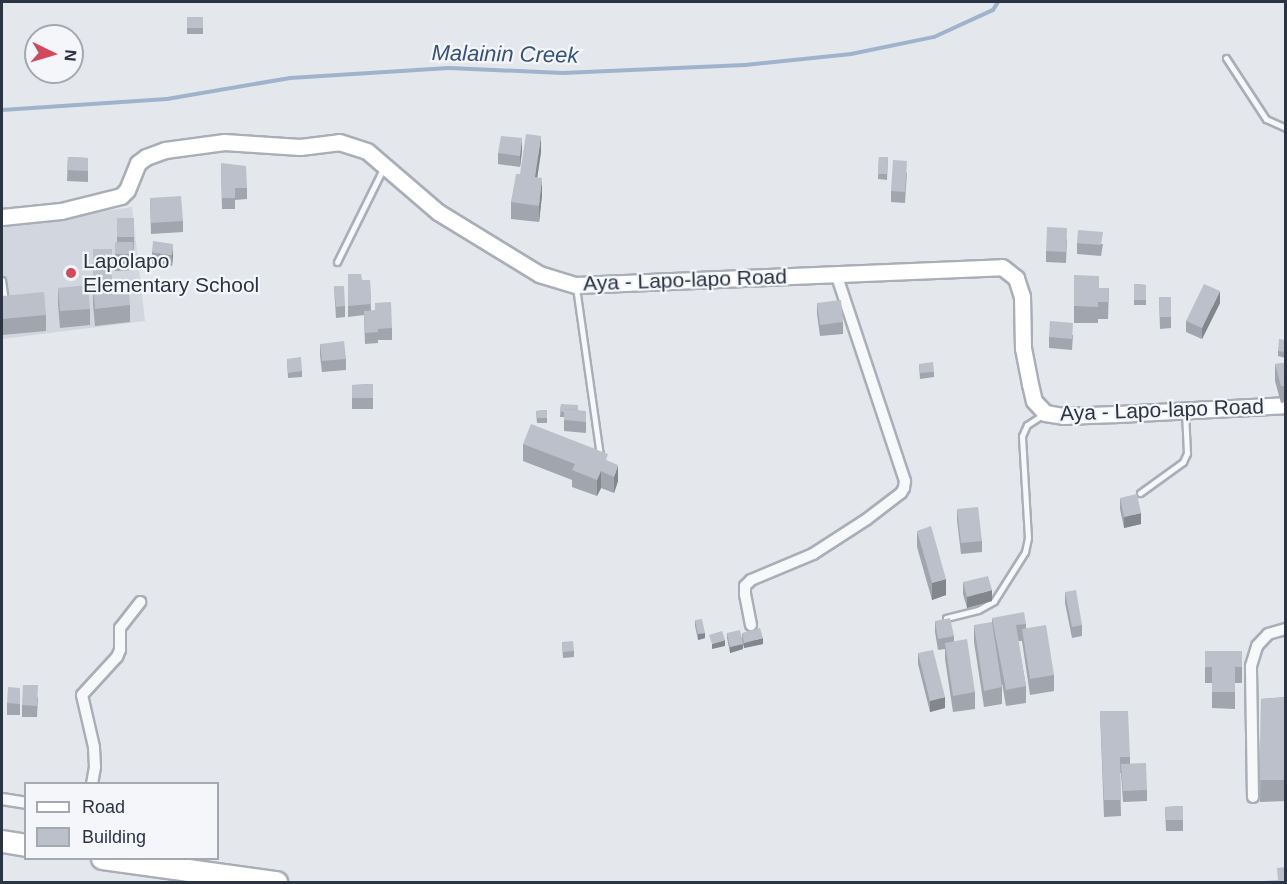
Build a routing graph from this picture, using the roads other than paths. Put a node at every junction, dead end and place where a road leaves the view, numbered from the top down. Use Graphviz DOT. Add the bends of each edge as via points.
graph roads {
  1 [pos="1226,58"];
  2 [pos="1286,128"];
  3 [pos="384,167"];
  4 [pos="2,217"];
  5 [pos="337,262"];
  6 [pos="836,273"];
  7 [pos="2,280"];
  8 [pos="576,285"];
  9 [pos="6,308"];
  10 [pos="1286,405"];
  11 [pos="1184,411"];
  12 [pos="1045,413"];
  13 [pos="600,457"];
  14 [pos="1140,493"];
  15 [pos="140,602"];
  16 [pos="946,618"];
  17 [pos="751,625"];
  18 [pos="1286,629"];
  19 [pos="92,782"];
  20 [pos="1253,797"];
  21 [pos="2,799"];
  22 [pos="24,803"];
  23 [pos="2,841"];
  24 [pos="24,845"];
  25 [pos="116,860"];
  26 [pos="276,882"];
  1 -- 2 [label="lane" via="1266,119"];
  3 -- 4 [label="street, Aya - Lapo-lapo Road" via="367,152 339,142 300,147 255,142 192,144 146,157 138,163 122,196 61,211"];
  3 -- 5 [label="lane"];
  3 -- 8 [label="street, Aya - Lapo-lapo Road" via="438,212 539,274"];
  6 -- 8 [label="street, Aya - Lapo-lapo Road"];
  6 -- 12 [label="street, Aya - Lapo-lapo Road" via="1002,267 1016,278 1022,296 1023,348 1030,384 1034,401"];
  6 -- 17 [label="street" via="905,481 904,488 867,519 813,554 745,586"];
  7 -- 9 [label="lane"];
  8 -- 13 [label="lane"];
  10 -- 11 [label="street, Aya - Lapo-lapo Road"];
  11 -- 12 [label="street, Aya - Lapo-lapo Road" via="1063,416"];
  11 -- 14 [label="lane" via="1183,462"];
  12 -- 16 [label="lane" via="1027,425 1022,436 1028,538 1025,552 994,601 978,610"];
  15 -- 19 [label="street" via="120,628 117,657 82,695 94,747"];
  18 -- 20 [label="street" via="1268,634 1257,646 1251,666 1257,709"];
  21 -- 22 [label="street"];
  23 -- 24 [label="highway"];
  25 -- 26 [label="highway"];
}
